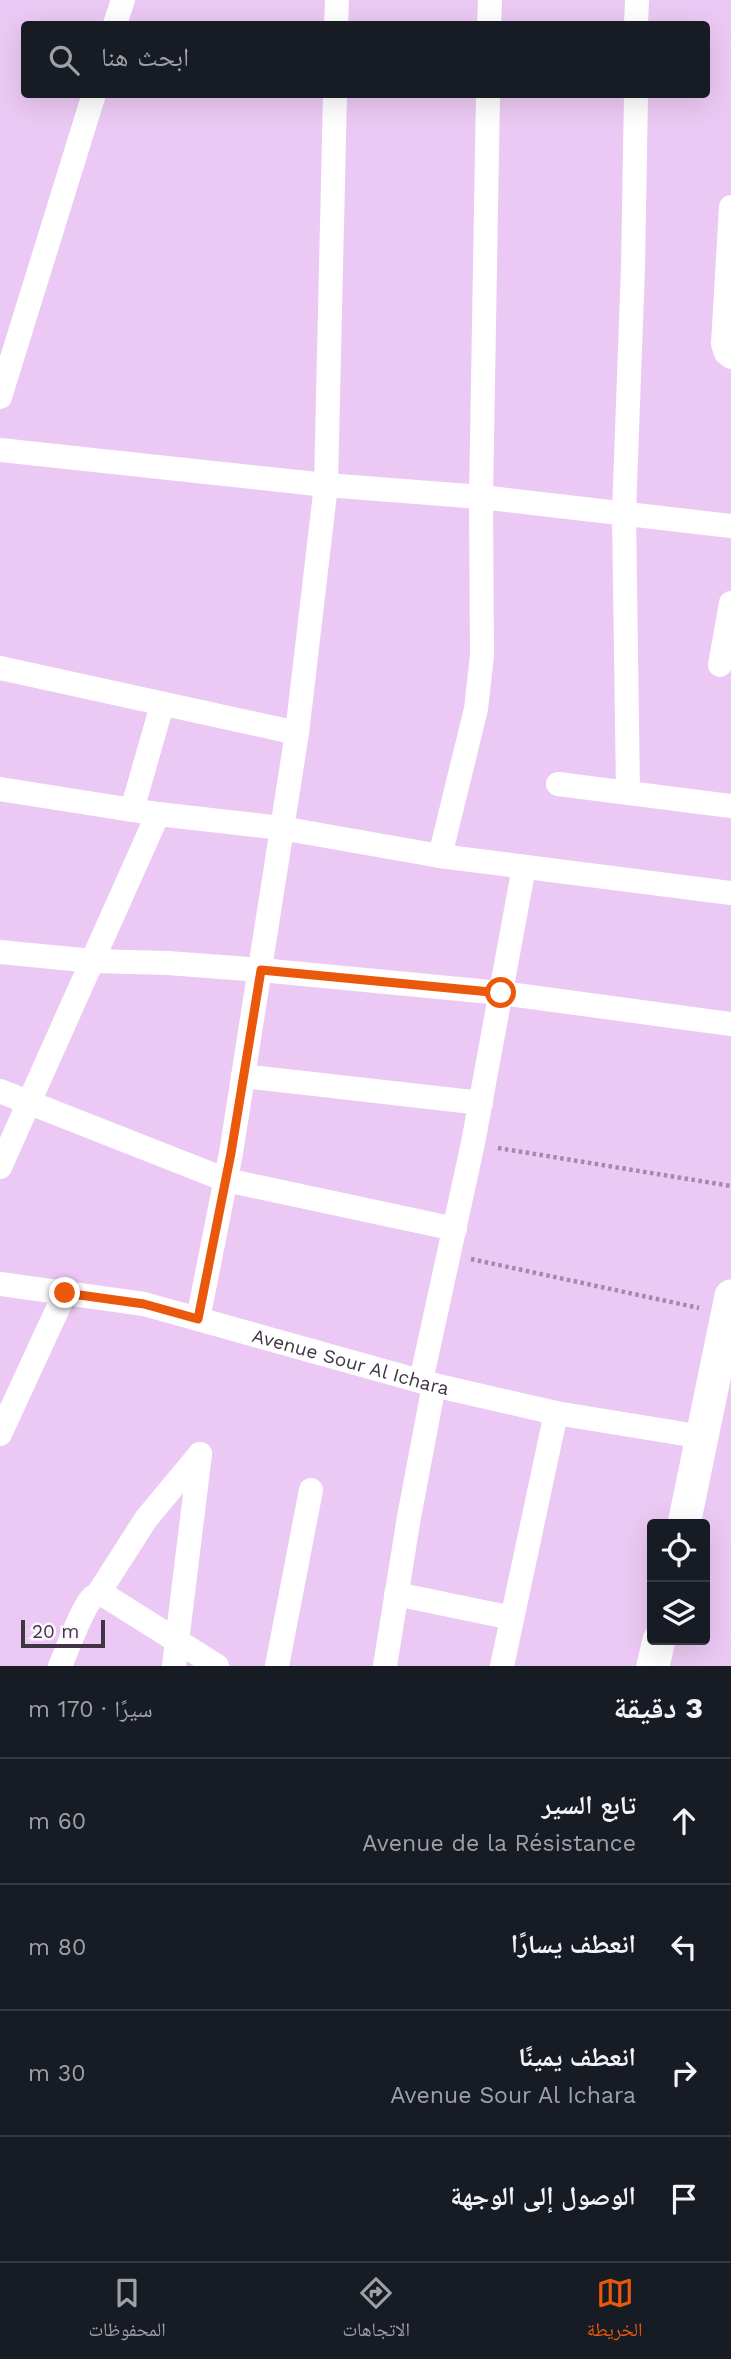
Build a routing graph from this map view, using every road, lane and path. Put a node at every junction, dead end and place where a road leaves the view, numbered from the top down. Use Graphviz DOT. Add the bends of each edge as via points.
graph roads {
  1 [pos="123,0"];
  2 [pos="337,0"];
  3 [pos="490,0"];
  4 [pos="637,0"];
  5 [pos="117,21"];
  6 [pos="336,21"];
  7 [pos="489,21"];
  8 [pos="636,21"];
  9 [pos="93,98"];
  10 [pos="335,98"];
  11 [pos="488,98"];
  12 [pos="636,98"];
  13 [pos="731,207"];
  14 [pos="731,357"];
  15 [pos="0,397"];
  16 [pos="0,450"];
  17 [pos="326,485"];
  18 [pos="481,497"];
  19 [pos="624,513"];
  20 [pos="731,526"];
  21 [pos="731,603"];
  22 [pos="720,665"];
  23 [pos="0,668"];
  24 [pos="162,705"];
  25 [pos="297,733"];
  26 [pos="558,784"];
  27 [pos="0,789"];
  28 [pos="628,792"];
  29 [pos="731,806"];
  30 [pos="132,810"];
  31 [pos="158,814"];
  32 [pos="281,828"];
  33 [pos="440,856"];
  34 [pos="524,867"];
  35 [pos="731,893"];
  36 [pos="0,951"];
  37 [pos="92,961"];
  38 [pos="261,970"];
  39 [pos="501,993"];
  40 [pos="731,1024"];
  41 [pos="243,1076"];
  42 [pos="0,1091"];
  43 [pos="29,1103"];
  44 [pos="481,1103"];
  45 [pos="473,1143"];
  46 [pos="0,1167"];
  47 [pos="226,1180"];
  48 [pos="731,1186"];
  49 [pos="455,1229"];
  50 [pos="450,1254"];
  51 [pos="0,1284"];
  52 [pos="65,1293"];
  53 [pos="729,1305"];
  54 [pos="198,1319"];
  55 [pos="428,1383"];
  56 [pos="556,1413"];
  57 [pos="0,1434"];
  58 [pos="703,1437"];
  59 [pos="311,1490"];
  60 [pos="685,1519"];
  61 [pos="98,1594"];
  62 [pos="396,1594"];
  63 [pos="512,1618"];
  64 [pos="658,1645"];
  65 [pos="175,1654"];
  66 [pos="60,1666"];
  67 [pos="217,1666"];
  68 [pos="277,1666"];
  69 [pos="385,1666"];
  70 [pos="502,1666"];
  71 [pos="653,1666"];
  1 -- 5 [label="street"];
  2 -- 6 [label="street"];
  3 -- 7 [label="street"];
  4 -- 8 [label="street"];
  9 -- 15 [label="street"];
  10 -- 17 [label="street"];
  11 -- 18 [label="street"];
  12 -- 19 [label="street"];
  13 -- 14 [label="street" via="723,344"];
  16 -- 17 [label="street"];
  17 -- 18 [label="street"];
  17 -- 25 [label="street"];
  18 -- 19 [label="street"];
  18 -- 33 [label="street" via="482,655 476,709"];
  19 -- 20 [label="street"];
  19 -- 28 [label="street"];
  21 -- 22 [label="street"];
  23 -- 24 [label="street"];
  24 -- 25 [label="street"];
  24 -- 30 [label="street"];
  25 -- 32 [label="street"];
  26 -- 28 [label="street"];
  27 -- 30 [label="street"];
  28 -- 29 [label="street"];
  30 -- 31 [label="street"];
  31 -- 32 [label="street"];
  31 -- 37 [label="street"];
  32 -- 33 [label="street"];
  32 -- 38 [label="street"];
  33 -- 34 [label="street"];
  34 -- 35 [label="street"];
  34 -- 39 [label="street"];
  36 -- 37 [label="street"];
  37 -- 38 [label="street"];
  37 -- 43 [label="street"];
  38 -- 39 [label="street"];
  38 -- 41 [label="street"];
  39 -- 40 [label="street"];
  39 -- 44 [label="street"];
  41 -- 44 [label="street"];
  41 -- 47 [label="street"];
  42 -- 43 [label="street"];
  43 -- 46 [label="street"];
  43 -- 47 [label="street"];
  44 -- 45 [label="street"];
  45 -- 48 [label="path"];
  45 -- 49 [label="street"];
  47 -- 49 [label="street"];
  47 -- 54 [label="street"];
  49 -- 50 [label="street"];
  50 -- 53 [label="path"];
  50 -- 55 [label="street"];
  51 -- 52 [label="street, Avenue Sour Al Ichara"];
  52 -- 54 [label="street, Avenue Sour Al Ichara" via="144,1304"];
  52 -- 57 [label="street"];
  53 -- 58 [label="main road"];
  54 -- 55 [label="street, Avenue Sour Al Ichara"];
  55 -- 56 [label="street, Avenue Sour Al Ichara"];
  55 -- 62 [label="street"];
  56 -- 58 [label="street, Avenue Sour Al Ichara"];
  56 -- 63 [label="street"];
  58 -- 60 [label="main road"];
  59 -- 68 [label="street"];
  61 -- 65 [label="street"];
  61 -- 65 [label="street" via="146,1519 200,1454"];
  61 -- 66 [label="street"];
  62 -- 63 [label="street"];
  62 -- 69 [label="street"];
  63 -- 70 [label="street"];
  64 -- 71 [label="main road"];
  65 -- 67 [label="street"];
}
